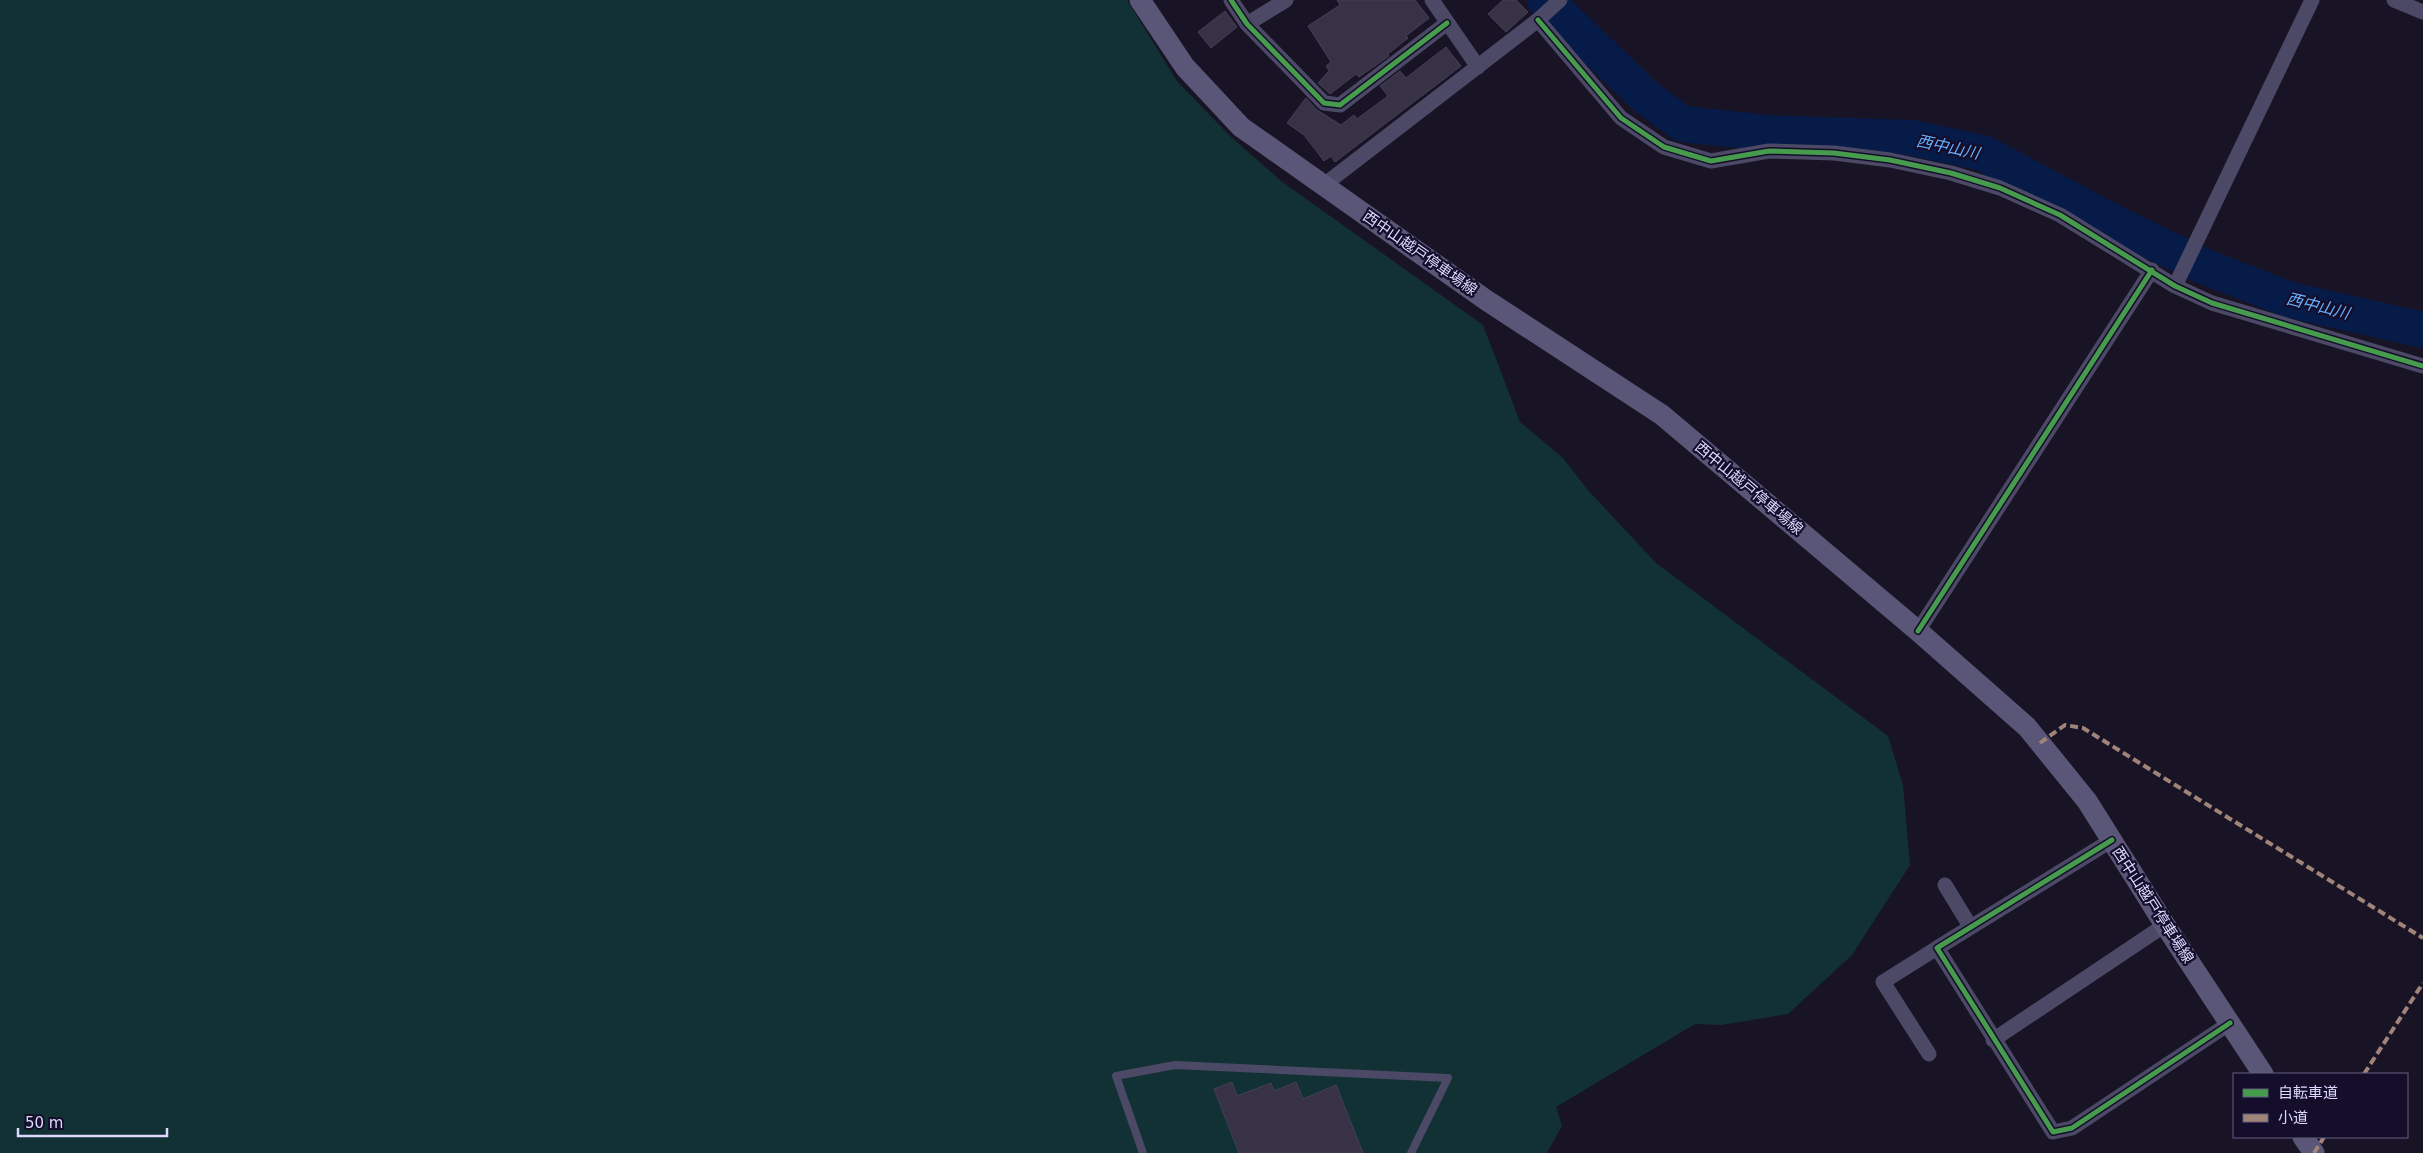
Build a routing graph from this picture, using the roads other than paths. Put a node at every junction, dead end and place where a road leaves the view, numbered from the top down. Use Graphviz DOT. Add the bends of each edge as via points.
graph roads {
  1 [pos="1140,0"];
  2 [pos="1231,0"];
  3 [pos="1286,0"];
  4 [pos="1432,0"];
  5 [pos="1560,0"];
  6 [pos="2312,0"];
  7 [pos="2394,0"];
  8 [pos="2423,12"];
  9 [pos="1540,18"];
  10 [pos="1448,23"];
  11 [pos="1247,24"];
  12 [pos="1478,66"];
  13 [pos="1324,185"];
  14 [pos="2152,270"];
  15 [pos="2176,284"];
  16 [pos="2423,366"];
  17 [pos="1918,631"];
  18 [pos="2112,840"];
  19 [pos="1945,885"];
  20 [pos="1970,926"];
  21 [pos="2165,926"];
  22 [pos="1937,948"];
  23 [pos="2230,1023"];
  24 [pos="1993,1040"];
  25 [pos="1929,1054"];
  26 [pos="2262,1073"];
  27 [pos="2304,1138"];
  28 [pos="1144,1153"];
  29 [pos="1411,1153"];
  30 [pos="2314,1153"];
  1 -- 13 [label="main road, 西中山越戸停車場線" via="1186,67 1241,127"];
  2 -- 11 [label="street"];
  3 -- 11 [label="street"];
  4 -- 10 [label="street"];
  5 -- 9 [label="street"];
  6 -- 15 [label="street"];
  7 -- 8 [label="street"];
  9 -- 12 [label="street"];
  9 -- 14 [label="street" via="1621,118 1664,146 1711,161 1769,151 1834,153 1890,160 1951,173 2000,188 2060,215"];
  10 -- 11 [label="street" via="1340,105 1324,103"];
  10 -- 12 [label="street"];
  12 -- 13 [label="street"];
  13 -- 17 [label="main road, 西中山越戸停車場線" via="1486,300 1662,415"];
  14 -- 15 [label="street"];
  14 -- 17 [label="street"];
  15 -- 16 [label="street" via="2212,303"];
  17 -- 18 [label="main road, 西中山越戸停車場線" via="2027,727 2087,801"];
  18 -- 20 [label="street"];
  18 -- 21 [label="main road, 西中山越戸停車場線"];
  19 -- 20 [label="street"];
  20 -- 22 [label="street"];
  21 -- 23 [label="main road, 西中山越戸停車場線"];
  21 -- 24 [label="street"];
  22 -- 24 [label="street"];
  22 -- 25 [label="street" via="1883,982"];
  23 -- 24 [label="street" via="2072,1128 2053,1132"];
  23 -- 26 [label="main road, 西中山越戸停車場線"];
  27 -- 30 [label="main road"];
  28 -- 29 [label="lane" via="1116,1076 1175,1065 1448,1078"];
}
